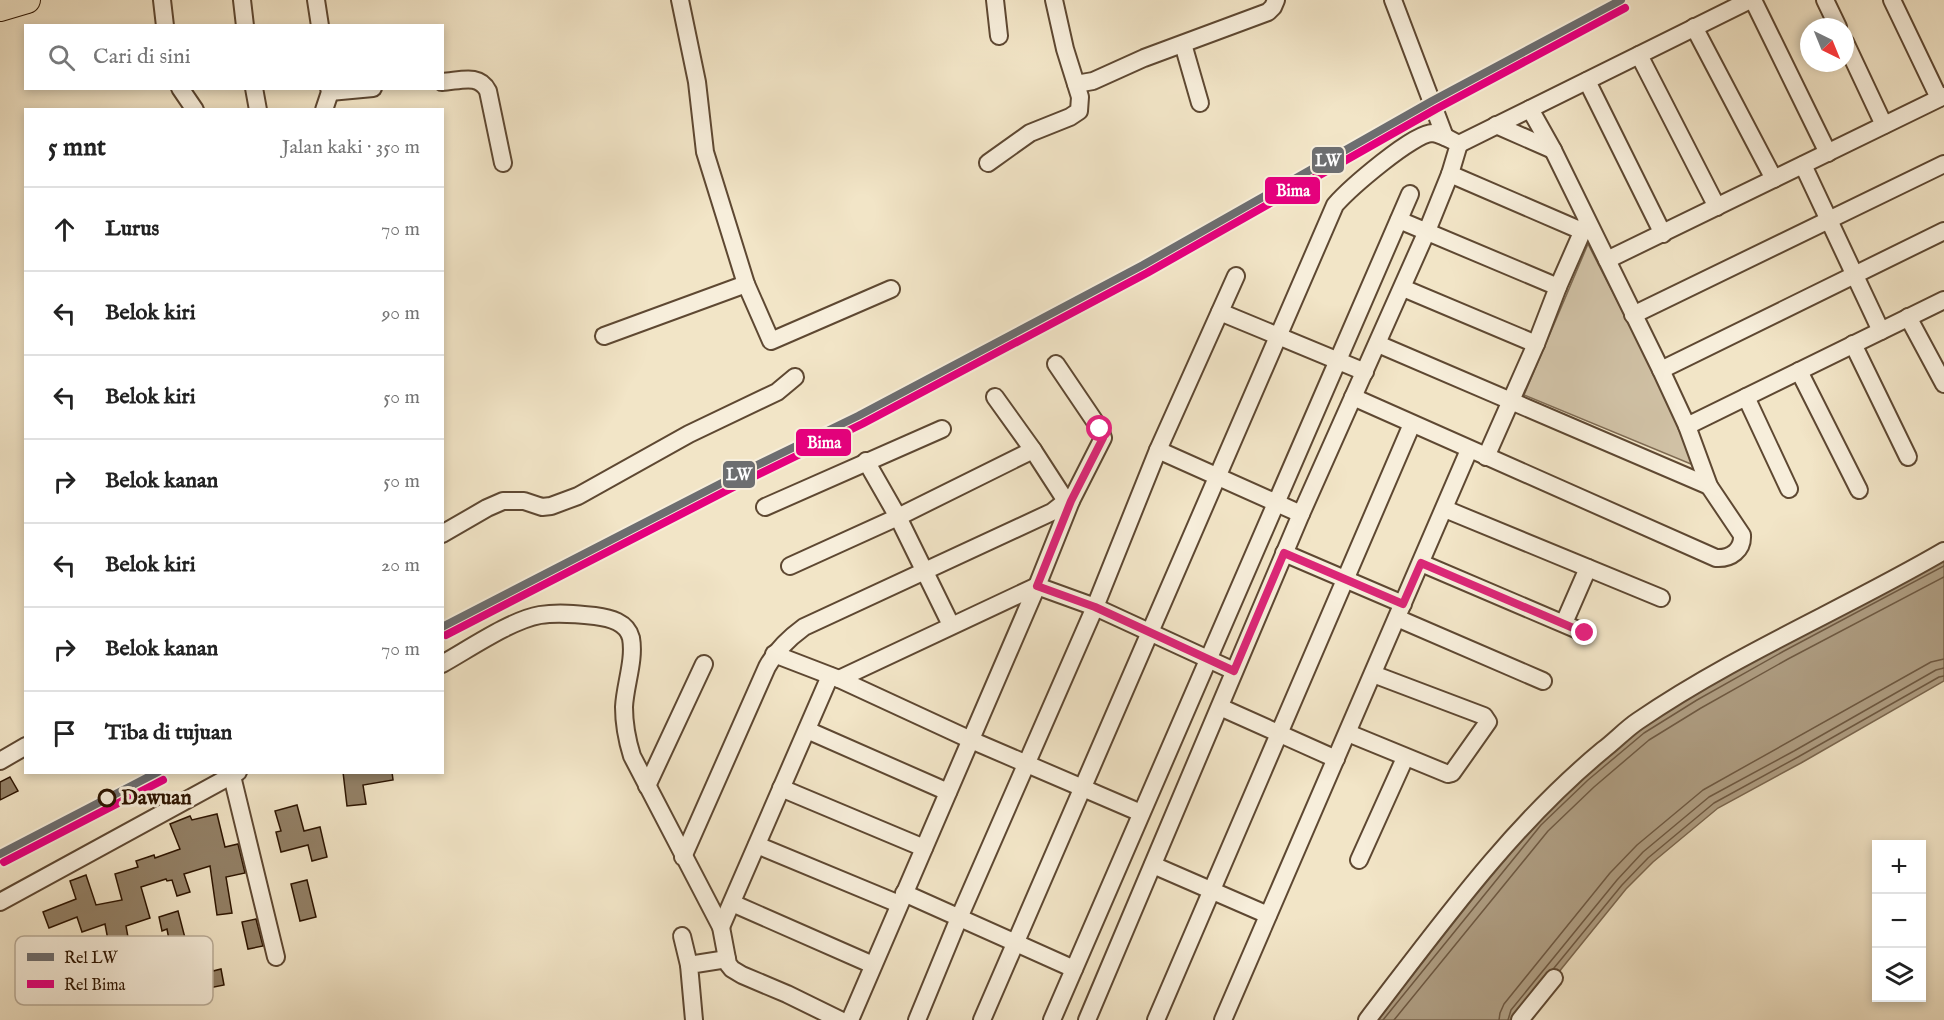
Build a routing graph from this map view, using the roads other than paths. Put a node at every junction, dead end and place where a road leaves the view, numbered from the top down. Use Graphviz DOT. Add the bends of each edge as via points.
graph roads {
  1 [pos="27,0"];
  2 [pos="162,0"];
  3 [pos="242,0"];
  4 [pos="316,0"];
  5 [pos="680,0"];
  6 [pos="995,0"];
  7 [pos="1053,0"];
  8 [pos="1276,0"];
  9 [pos="1393,0"];
  10 [pos="1751,0"];
  11 [pos="1825,0"];
  12 [pos="1892,0"];
  13 [pos="0,8"];
  14 [pos="1834,18"];
  15 [pos="165,24"];
  16 [pos="245,24"];
  17 [pos="320,24"];
  18 [pos="1694,27"];
  19 [pos="999,36"];
  20 [pos="1184,45"];
  21 [pos="1639,55"];
  22 [pos="1854,61"];
  23 [pos="1587,81"];
  24 [pos="444,82"];
  25 [pos="1076,84"];
  26 [pos="181,90"];
  27 [pos="254,90"];
  28 [pos="330,90"];
  29 [pos="1942,97"];
  30 [pos="1200,103"];
  31 [pos="194,108"];
  32 [pos="258,108"];
  33 [pos="325,108"];
  34 [pos="1530,109"];
  35 [pos="1496,125"];
  36 [pos="1884,125"];
  37 [pos="1452,140"];
  38 [pos="1553,150"];
  39 [pos="1828,153"];
  40 [pos="503,163"];
  41 [pos="988,163"];
  42 [pos="1944,164"];
  43 [pos="1803,165"];
  44 [pos="1450,174"];
  45 [pos="1774,179"];
  46 [pos="1410,194"];
  47 [pos="1717,207"];
  48 [pos="1399,220"];
  49 [pos="1829,220"];
  50 [pos="1585,226"];
  51 [pos="1427,231"];
  52 [pos="1944,231"];
  53 [pos="1663,234"];
  54 [pos="1607,260"];
  55 [pos="1855,275"];
  56 [pos="1236,276"];
  57 [pos="746,284"];
  58 [pos="1558,287"];
  59 [pos="1403,288"];
  60 [pos="891,289"];
  61 [pos="1944,300"];
  62 [pos="1220,312"];
  63 [pos="1633,315"];
  64 [pos="1908,317"];
  65 [pos="1881,331"];
  66 [pos="604,336"];
  67 [pos="1278,337"];
  68 [pos="1378,344"];
  69 [pos="1536,344"];
  70 [pos="1853,345"];
  71 [pos="1337,362"];
  72 [pos="1056,364"];
  73 [pos="1661,370"];
  74 [pos="1799,371"];
  75 [pos="1365,372"];
  76 [pos="795,377"];
  77 [pos="1944,384"];
  78 [pos="1353,397"];
  79 [pos="1746,397"];
  80 [pos="995,398"];
  81 [pos="1512,401"];
  82 [pos="1412,424"];
  83 [pos="1687,426"];
  84 [pos="942,429"];
  85 [pos="1033,450"];
  86 [pos="1158,450"];
  87 [pos="1469,450"];
  88 [pos="1485,457"];
  89 [pos="1908,457"];
  90 [pos="866,461"];
  91 [pos="1216,476"];
  92 [pos="1709,486"];
  93 [pos="1789,489"];
  94 [pos="1859,490"];
  95 [pos="1069,501"];
  96 [pos="1277,504"];
  97 [pos="765,507"];
  98 [pos="1445,508"];
  99 [pos="1301,514"];
  100 [pos="898,517"];
  101 [pos="444,533"];
  102 [pos="1944,551"];
  103 [pos="1284,553"];
  104 [pos="1421,563"];
  105 [pos="790,566"];
  106 [pos="1588,568"];
  107 [pos="925,571"];
  108 [pos="1345,579"];
  109 [pos="1037,586"];
  110 [pos="1661,598"];
  111 [pos="1095,607"];
  112 [pos="1400,611"];
  113 [pos="1564,623"];
  114 [pos="951,625"];
  115 [pos="1150,632"];
  116 [pos="1585,633"];
  117 [pos="774,654"];
  118 [pos="1208,658"];
  119 [pos="444,663"];
  120 [pos="704,664"];
  121 [pos="1234,671"];
  122 [pos="1373,674"];
  123 [pos="835,677"];
  124 [pos="1543,681"];
  125 [pos="1220,707"];
  126 [pos="807,730"];
  127 [pos="1348,733"];
  128 [pos="1279,734"];
  129 [pos="971,740"];
  130 [pos="24,747"];
  131 [pos="1405,758"];
  132 [pos="1336,759"];
  133 [pos="0,761"];
  134 [pos="1027,764"];
  135 [pos="235,774"];
  136 [pos="648,786"];
  137 [pos="1083,787"];
  138 [pos="782,788"];
  139 [pos="948,792"];
  140 [pos="1141,813"];
  141 [pos="757,845"];
  142 [pos="924,849"];
  143 [pos="683,857"];
  144 [pos="1359,860"];
  145 [pos="1153,865"];
  146 [pos="1211,892"];
  147 [pos="902,899"];
  148 [pos="0,902"];
  149 [pos="732,903"];
  150 [pos="1268,915"];
  151 [pos="959,918"];
  152 [pos="721,927"];
  153 [pos="682,936"];
  154 [pos="1016,943"];
  155 [pos="276,957"];
  156 [pos="726,959"];
  157 [pos="689,965"];
  158 [pos="873,965"];
  159 [pos="1074,969"];
  160 [pos="1554,978"];
  161 [pos="1089,1019"];
  162 [pos="694,1020"];
  163 [pos="840,1020"];
  164 [pos="850,1020"];
  165 [pos="917,1020"];
  166 [pos="982,1020"];
  167 [pos="1052,1020"];
  168 [pos="1156,1020"];
  169 [pos="1223,1020"];
  170 [pos="1367,1020"];
  171 [pos="1520,1020"];
  1 -- 13 [label="highway"];
  2 -- 15 [label="street"];
  3 -- 16 [label="street"];
  4 -- 17 [label="street"];
  5 -- 57 [label="street" via="697,82 705,152"];
  6 -- 19 [label="street"];
  7 -- 25 [label="street"];
  8 -- 20 [label="street" via="1268,12"];
  9 -- 37 [label="street"];
  10 -- 18 [label="street"];
  10 -- 39 [label="street"];
  11 -- 14 [label="street"];
  12 -- 29 [label="street"];
  18 -- 21 [label="street"];
  18 -- 45 [label="street"];
  20 -- 25 [label="street"];
  20 -- 30 [label="street"];
  21 -- 23 [label="street"];
  21 -- 47 [label="street"];
  22 -- 36 [label="street"];
  23 -- 34 [label="street"];
  23 -- 53 [label="street"];
  24 -- 40 [label="street" via="475,80 484,85"];
  25 -- 41 [label="street" via="1081,104 1076,114 1030,133"];
  26 -- 31 [label="street"];
  27 -- 32 [label="street"];
  28 -- 33 [label="street"];
  29 -- 36 [label="street"];
  34 -- 35 [label="street"];
  34 -- 38 [label="street"];
  35 -- 37 [label="street"];
  35 -- 38 [label="street"];
  36 -- 39 [label="street"];
  37 -- 44 [label="street"];
  37 -- 67 [label="street" via="1434,133 1419,137 1378,166 1335,205"];
  38 -- 50 [label="street"];
  39 -- 43 [label="street"];
  42 -- 49 [label="street"];
  43 -- 45 [label="street"];
  43 -- 49 [label="street"];
  44 -- 50 [label="street"];
  44 -- 51 [label="street"];
  45 -- 47 [label="street"];
  46 -- 48 [label="street"];
  47 -- 53 [label="street"];
  48 -- 51 [label="street"];
  48 -- 71 [label="street"];
  49 -- 55 [label="street"];
  49 -- 63 [label="street"];
  50 -- 54 [label="street"];
  50 -- 58 [label="street"];
  51 -- 58 [label="street"];
  51 -- 59 [label="street"];
  52 -- 55 [label="street"];
  53 -- 54 [label="street"];
  54 -- 63 [label="street"];
  55 -- 65 [label="street"];
  55 -- 73 [label="street"];
  56 -- 62 [label="street"];
  57 -- 60 [label="street" via="771,341"];
  57 -- 66 [label="street"];
  58 -- 69 [label="street"];
  59 -- 68 [label="street"];
  59 -- 69 [label="street"];
  61 -- 64 [label="street"];
  62 -- 67 [label="street"];
  62 -- 86 [label="street"];
  63 -- 73 [label="street"];
  64 -- 65 [label="street"];
  64 -- 77 [label="street"];
  65 -- 70 [label="street"];
  67 -- 71 [label="street"];
  67 -- 91 [label="street"];
  68 -- 75 [label="street"];
  68 -- 81 [label="street"];
  69 -- 81 [label="street"];
  70 -- 74 [label="street"];
  70 -- 89 [label="street"];
  71 -- 75 [label="street"];
  71 -- 96 [label="street"];
  72 -- 95 [label="street" via="1103,438"];
  73 -- 83 [label="street"];
  74 -- 79 [label="street"];
  74 -- 94 [label="street"];
  75 -- 78 [label="street"];
  76 -- 101 [label="street" via="777,392 689,434 578,496 542,507 524,501 503,501"];
  78 -- 82 [label="street"];
  78 -- 99 [label="street"];
  79 -- 83 [label="street"];
  79 -- 93 [label="street"];
  80 -- 85 [label="street"];
  81 -- 88 [label="street"];
  81 -- 92 [label="street"];
  82 -- 87 [label="street"];
  82 -- 108 [label="street"];
  83 -- 92 [label="street"];
  84 -- 90 [label="street"];
  85 -- 95 [label="street"];
  85 -- 100 [label="street"];
  86 -- 91 [label="street"];
  86 -- 111 [label="street"];
  87 -- 88 [label="street"];
  87 -- 98 [label="street"];
  88 -- 92 [label="street" via="1723,559 1741,546 1742,535"];
  90 -- 97 [label="street"];
  90 -- 100 [label="street"];
  91 -- 96 [label="street"];
  91 -- 115 [label="street"];
  95 -- 107 [label="street"];
  95 -- 109 [label="street"];
  96 -- 99 [label="street"];
  96 -- 118 [label="street"];
  98 -- 104 [label="street"];
  98 -- 106 [label="street"];
  99 -- 103 [label="street"];
  100 -- 105 [label="street"];
  100 -- 107 [label="street"];
  102 -- 170 [label="street" via="1778,639 1636,722 1532,815 1475,880"];
  103 -- 108 [label="street"];
  103 -- 121 [label="street"];
  104 -- 112 [label="street"];
  104 -- 113 [label="street"];
  106 -- 110 [label="street"];
  106 -- 113 [label="street"];
  107 -- 114 [label="street"];
  107 -- 117 [label="street" via="804,627"];
  108 -- 112 [label="street"];
  108 -- 128 [label="street"];
  109 -- 111 [label="street"];
  109 -- 114 [label="street"];
  109 -- 129 [label="street"];
  111 -- 115 [label="street"];
  111 -- 134 [label="street"];
  112 -- 122 [label="street"];
  112 -- 124 [label="street"];
  113 -- 116 [label="street"];
  114 -- 123 [label="street"];
  115 -- 118 [label="street"];
  115 -- 137 [label="street"];
  117 -- 123 [label="street"];
  117 -- 143 [label="street"];
  118 -- 121 [label="street"];
  118 -- 140 [label="street"];
  119 -- 136 [label="street" via="528,618 591,615 609,617 625,626 632,647 624,707 626,735"];
  120 -- 136 [label="street"];
  121 -- 125 [label="street"];
  122 -- 127 [label="street"];
  122 -- 131 [label="street" via="1487,719 1452,773"];
  123 -- 126 [label="street"];
  123 -- 129 [label="street"];
  125 -- 128 [label="street"];
  125 -- 145 [label="street"];
  126 -- 138 [label="street"];
  126 -- 139 [label="street"];
  127 -- 131 [label="street"];
  127 -- 132 [label="street"];
  128 -- 132 [label="street"];
  128 -- 146 [label="street"];
  129 -- 134 [label="street"];
  129 -- 139 [label="street"];
  130 -- 133 [label="street"];
  131 -- 144 [label="street"];
  132 -- 150 [label="street"];
  134 -- 137 [label="street"];
  134 -- 151 [label="street"];
  135 -- 148 [label="street"];
  135 -- 155 [label="street"];
  136 -- 143 [label="street"];
  137 -- 140 [label="street"];
  137 -- 154 [label="street"];
  138 -- 141 [label="street"];
  138 -- 142 [label="street"];
  139 -- 142 [label="street"];
  140 -- 159 [label="street"];
  141 -- 147 [label="street"];
  141 -- 149 [label="street"];
  142 -- 147 [label="street"];
  143 -- 152 [label="street"];
  145 -- 146 [label="street"];
  145 -- 161 [label="street"];
  146 -- 150 [label="street"];
  146 -- 168 [label="street"];
  147 -- 151 [label="street"];
  147 -- 158 [label="street"];
  149 -- 152 [label="street"];
  149 -- 158 [label="street"];
  150 -- 169 [label="street"];
  151 -- 154 [label="street"];
  151 -- 165 [label="street"];
  152 -- 156 [label="street"];
  153 -- 157 [label="street"];
  154 -- 159 [label="street"];
  154 -- 166 [label="street"];
  156 -- 157 [label="street"];
  156 -- 163 [label="street" via="737,973"];
  157 -- 162 [label="street"];
  158 -- 164 [label="street"];
  159 -- 167 [label="street"];
  160 -- 171 [label="street"];
}
